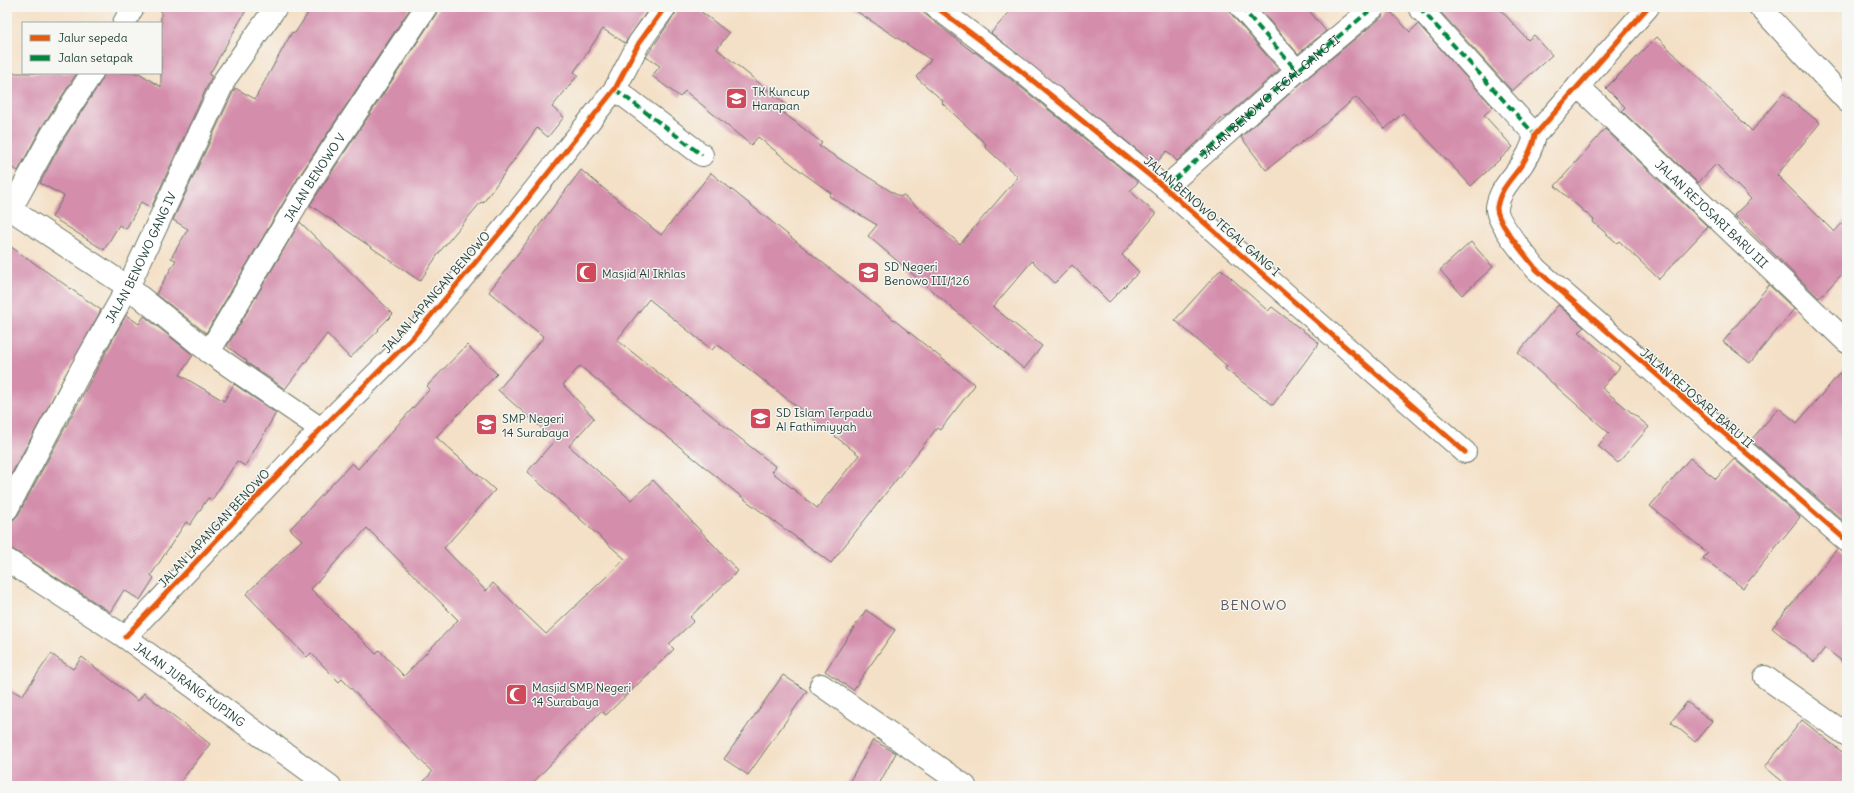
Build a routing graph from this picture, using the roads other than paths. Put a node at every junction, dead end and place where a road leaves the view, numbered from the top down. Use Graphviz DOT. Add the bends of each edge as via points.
graph roads {
  1 [pos="134,7"];
  2 [pos="276,7"];
  3 [pos="426,7"];
  4 [pos="665,7"];
  5 [pos="936,7"];
  6 [pos="1241,7"];
  7 [pos="1374,7"];
  8 [pos="1419,7"];
  9 [pos="1648,7"];
  10 [pos="1760,7"];
  11 [pos="125,22"];
  12 [pos="1297,71"];
  13 [pos="91,74"];
  14 [pos="1578,86"];
  15 [pos="615,89"];
  16 [pos="1847,101"];
  17 [pos="1535,135"];
  18 [pos="702,156"];
  19 [pos="1165,188"];
  20 [pos="9,208"];
  21 [pos="128,287"];
  22 [pos="1847,342"];
  23 [pos="209,352"];
  24 [pos="321,429"];
  25 [pos="1465,452"];
  26 [pos="7,509"];
  27 [pos="1847,541"];
  28 [pos="7,560"];
  29 [pos="125,637"];
  30 [pos="1765,677"];
  31 [pos="821,685"];
  32 [pos="1847,735"];
  33 [pos="330,786"];
  34 [pos="964,786"];
  1 -- 11 [label="street"];
  2 -- 21 [label="street, JALAN BENOWO GANG IV" via="225,79"];
  3 -- 23 [label="street, JALAN BENOWO V" via="308,185"];
  4 -- 15 [label="street, JALAN LAPANGAN BENOWO" via="639,43"];
  5 -- 19 [label="street, JALAN BENOWO TEGAL GANG I"];
  6 -- 12 [label="street"];
  7 -- 12 [label="street, JALAN BENOWO TEGAL GANG II"];
  8 -- 17 [label="street"];
  9 -- 14 [label="street"];
  10 -- 16 [label="street"];
  12 -- 19 [label="street, JALAN BENOWO TEGAL GANG II"];
  13 -- 20 [label="street" via="52,134"];
  14 -- 17 [label="street"];
  14 -- 22 [label="street, JALAN REJOSARI BARU III"];
  15 -- 18 [label="street"];
  15 -- 24 [label="street, JALAN LAPANGAN BENOWO" via="413,337"];
  17 -- 27 [label="street, JALAN REJOSARI BARU II" via="1528,156 1501,191 1496,209 1502,225 1536,269"];
  19 -- 25 [label="street, JALAN BENOWO TEGAL GANG I"];
  20 -- 21 [label="street"];
  21 -- 23 [label="street"];
  21 -- 26 [label="street, JALAN BENOWO GANG IV"];
  23 -- 24 [label="street"];
  24 -- 29 [label="street, JALAN LAPANGAN BENOWO"];
  28 -- 29 [label="street, JALAN JURANG KUPING"];
  29 -- 33 [label="street, JALAN JURANG KUPING"];
  30 -- 32 [label="street"];
  31 -- 34 [label="street"];
}
